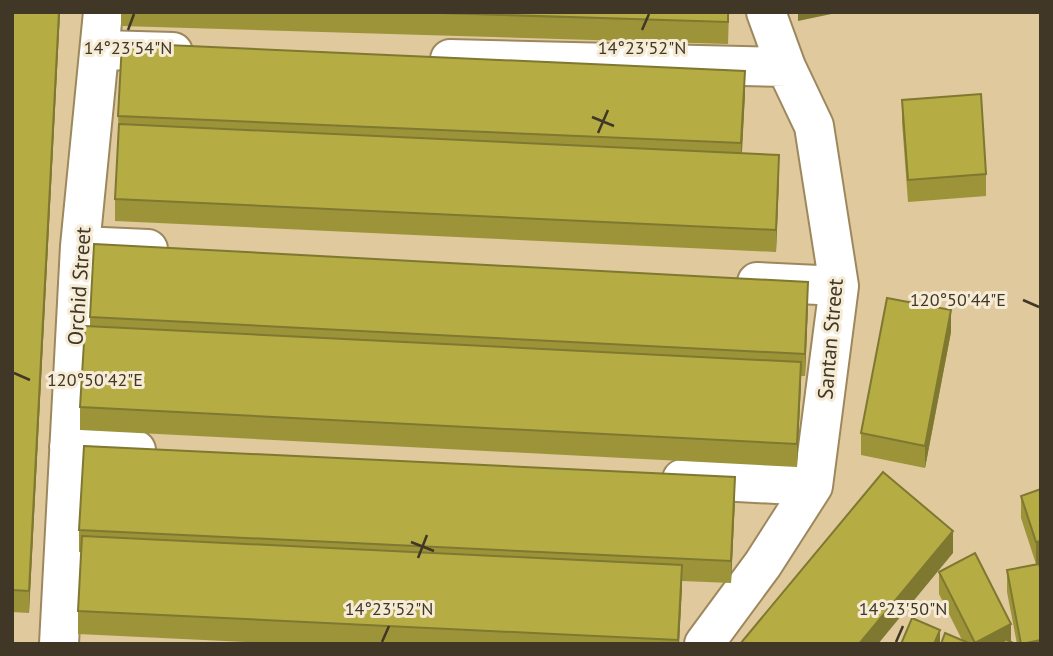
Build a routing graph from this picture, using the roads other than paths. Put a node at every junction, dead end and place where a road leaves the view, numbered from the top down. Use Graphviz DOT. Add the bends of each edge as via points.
graph roads {
  1 [pos="103,12"];
  2 [pos="766,12"];
  3 [pos="102,50"];
  4 [pos="214,53"];
  5 [pos="409,58"];
  6 [pos="786,67"];
  7 [pos="80,246"];
  8 [pos="177,251"];
  9 [pos="729,281"];
  10 [pos="839,286"];
  11 [pos="69,447"];
  12 [pos="165,452"];
  13 [pos="648,477"];
  14 [pos="813,485"];
  15 [pos="59,644"];
  16 [pos="704,644"];
  1 -- 3 [label="street, Orchid Street"];
  2 -- 6 [label="street, Santan Street"];
  3 -- 4 [label="street"];
  3 -- 7 [label="street, Orchid Street"];
  5 -- 6 [label="street"];
  6 -- 10 [label="street, Santan Street" via="814,126"];
  7 -- 8 [label="street"];
  7 -- 11 [label="street, Orchid Street"];
  9 -- 10 [label="street"];
  10 -- 14 [label="street, Santan Street"];
  11 -- 12 [label="street"];
  11 -- 15 [label="street, Orchid Street"];
  13 -- 14 [label="street"];
  14 -- 16 [label="street, Santan Street"];
}
